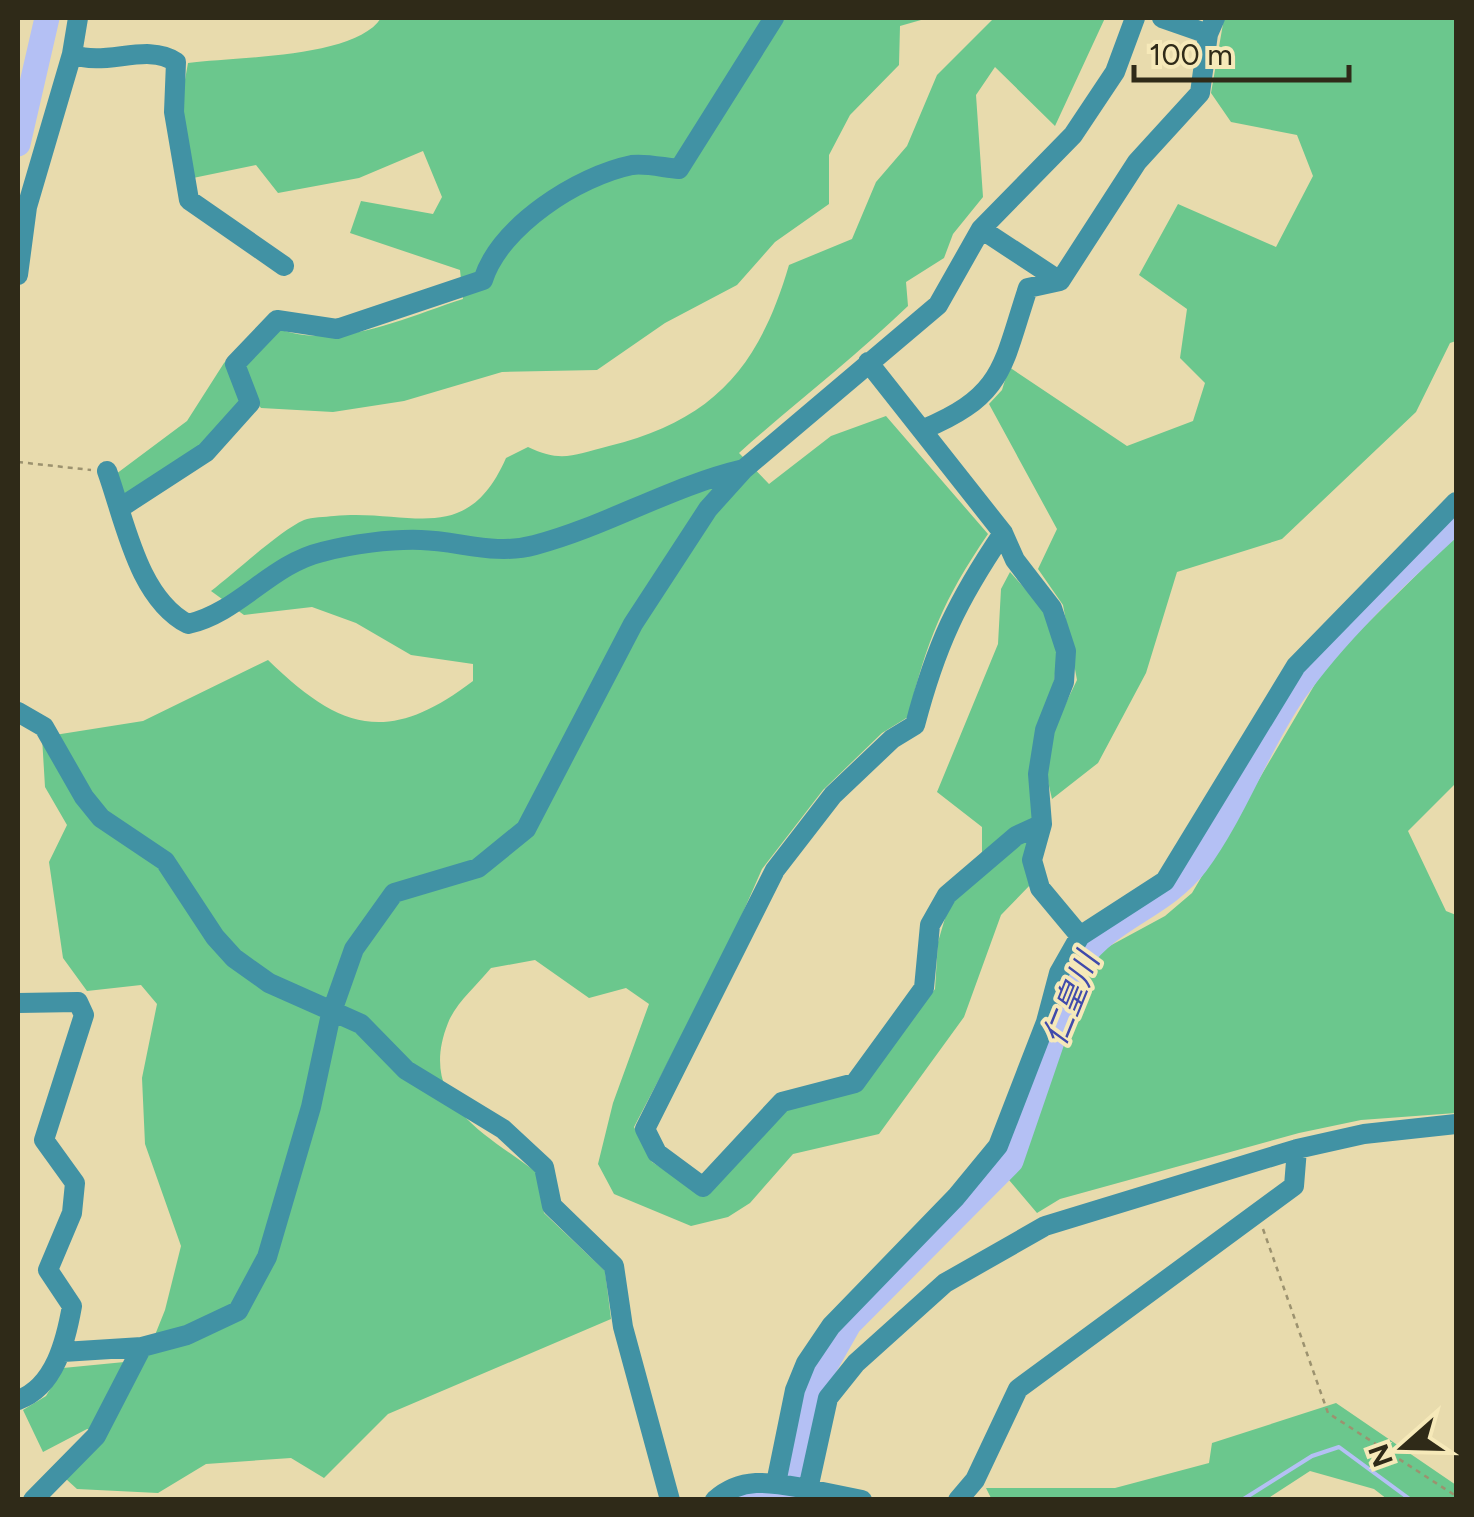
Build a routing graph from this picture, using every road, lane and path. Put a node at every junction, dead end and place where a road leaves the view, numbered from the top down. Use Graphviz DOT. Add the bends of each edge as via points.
graph roads {
  1 [pos="78,18"];
  2 [pos="774,18"];
  3 [pos="1135,18"];
  4 [pos="1162,18"];
  5 [pos="1211,26"];
  6 [pos="72,54"];
  7 [pos="981,229"];
  8 [pos="284,266"];
  9 [pos="18,275"];
  10 [pos="1060,280"];
  11 [pos="868,362"];
  12 [pos="924,428"];
  13 [pos="18,462"];
  14 [pos="744,469"];
  15 [pos="107,471"];
  16 [pos="1456,502"];
  17 [pos="120,508"];
  18 [pos="1003,533"];
  19 [pos="18,712"];
  20 [pos="1042,824"];
  21 [pos="1080,936"];
  22 [pos="18,1003"];
  23 [pos="331,1014"];
  24 [pos="1456,1124"];
  25 [pos="1297,1149"];
  26 [pos="1258,1216"];
  27 [pos="142,1347"];
  28 [pos="63,1352"];
  29 [pos="18,1400"];
  30 [pos="776,1483"];
  31 [pos="808,1488"];
  32 [pos="1456,1496"];
  33 [pos="33,1500"];
  34 [pos="670,1500"];
  35 [pos="716,1500"];
  36 [pos="862,1500"];
  37 [pos="958,1500"];
  1 -- 6 [label="street"];
  2 -- 17 [label="street" via="679,169 635,164 560,192 489,260 483,280 337,328 276,320 235,364 250,403 206,452"];
  3 -- 7 [label="street" via="1115,72 1073,135"];
  4 -- 5 [label="street"];
  5 -- 10 [label="street" via="1200,93 1137,162"];
  6 -- 8 [label="street" via="86,60 163,54 176,62 174,112 189,200"];
  6 -- 9 [label="street" via="27,207"];
  7 -- 10 [label="street"];
  7 -- 11 [label="street" via="938,304"];
  10 -- 12 [label="street" via="1028,288 998,378 966,411"];
  11 -- 12 [label="street"];
  11 -- 14 [label="street"];
  12 -- 18 [label="street"];
  13 -- 15 [label="path"];
  14 -- 17 [label="street" via="702,479 534,546 478,550 422,540 319,552 208,620 188,624 169,614 126,536"];
  14 -- 23 [label="street" via="708,509 633,624 526,829 478,868 394,893 354,949"];
  15 -- 17 [label="street"];
  16 -- 21 [label="street" via="1296,666 1165,881"];
  18 -- 20 [label="street" via="1052,608 1066,651 1038,774"];
  18 -- 20 [label="street" via="960,596 935,652 915,724 833,795 776,870 646,1129 657,1153 703,1187 782,1102 856,1083 924,988 930,926 948,895 1016,836"];
  19 -- 23 [label="street" via="44,728 101,818 166,861 234,958"];
  20 -- 21 [label="street" via="1032,860 1040,888"];
  21 -- 30 [label="street" via="1058,973 998,1146 831,1326 806,1363"];
  22 -- 28 [label="street" via="78,1002 84,1015 44,1140 75,1184 72,1213 48,1270 72,1306"];
  23 -- 27 [label="street" via="267,1257 238,1311"];
  23 -- 34 [label="street" via="361,1024 406,1070 503,1129 544,1167 552,1206 614,1266 623,1327"];
  24 -- 25 [label="street"];
  25 -- 26 [label="street" via="1294,1186"];
  25 -- 31 [label="street" via="1045,1226 945,1282 856,1363 828,1398"];
  26 -- 32 [label="path" via="1328,1413"];
  26 -- 37 [label="street" via="1018,1389 975,1480"];
  27 -- 28 [label="street"];
  27 -- 33 [label="street" via="96,1436"];
  28 -- 29 [label="street" via="29,1396"];
  30 -- 31 [label="street"];
  30 -- 35 [label="street" via="749,1482"];
  31 -- 36 [label="street"];
}
